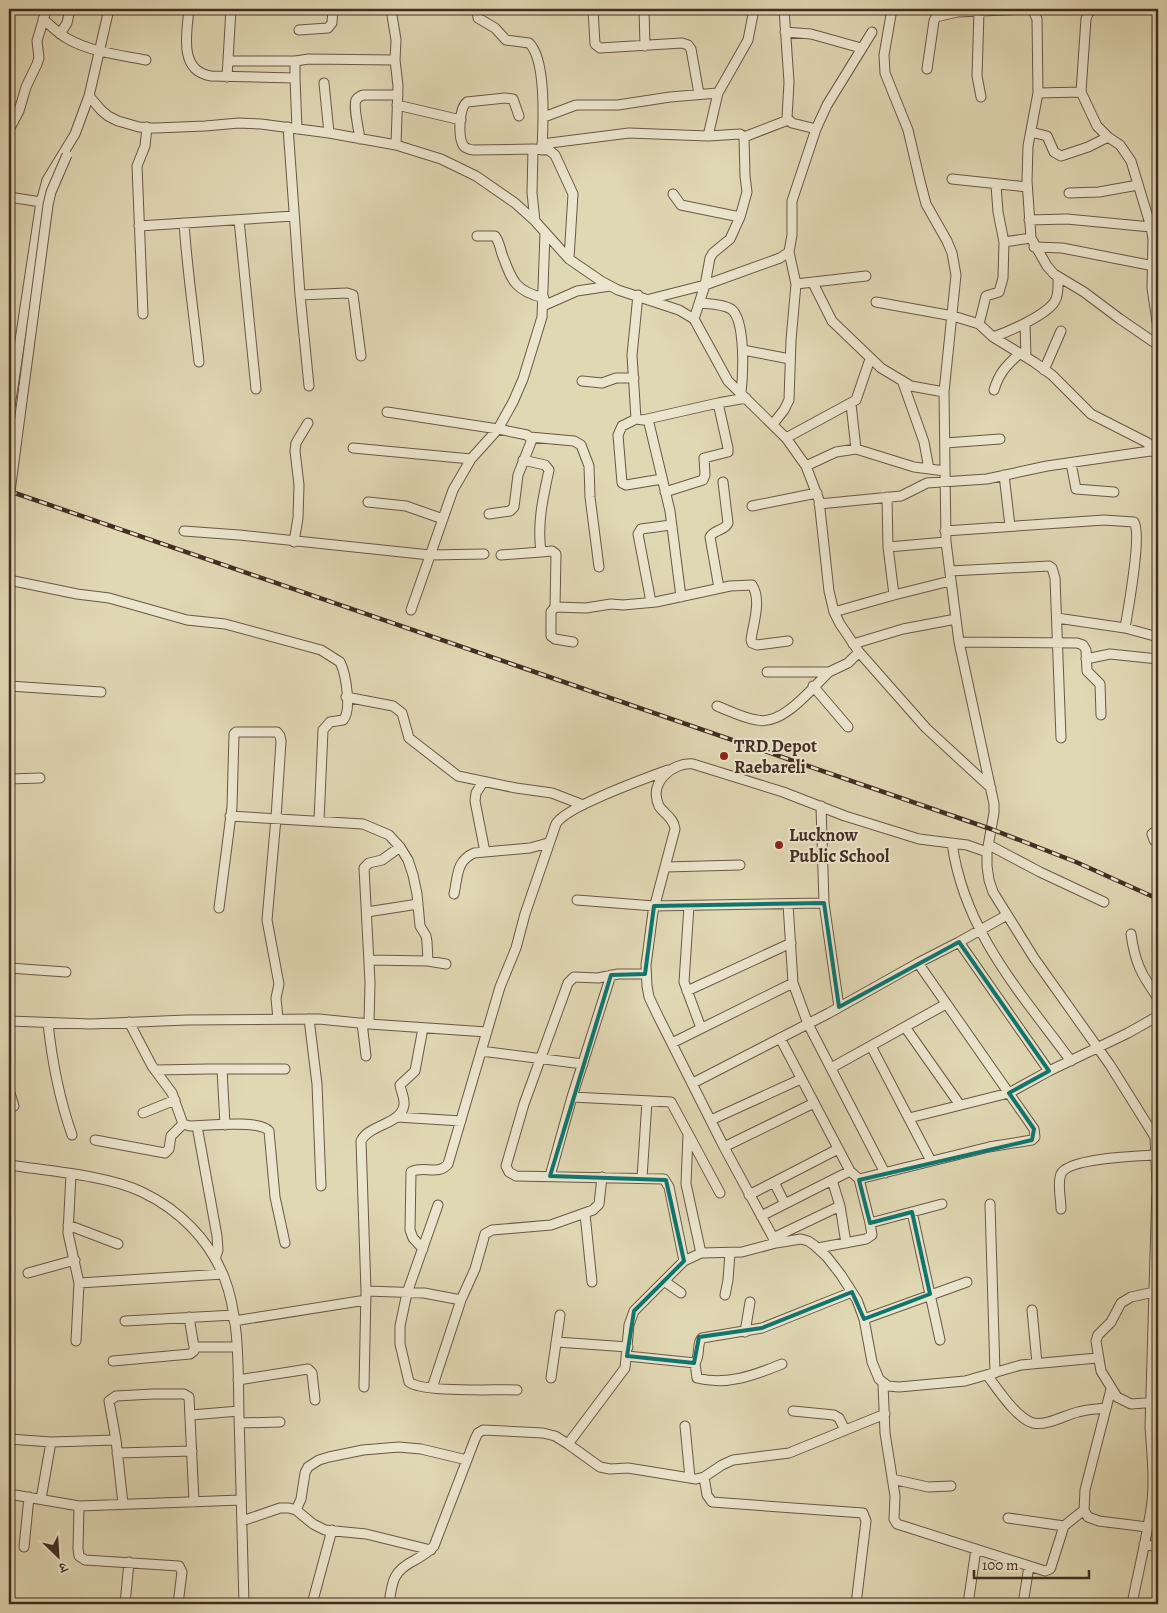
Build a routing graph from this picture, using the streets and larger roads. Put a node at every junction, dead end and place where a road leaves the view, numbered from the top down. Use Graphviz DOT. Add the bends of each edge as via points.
graph roads {
  1 [pos="45,9"];
  2 [pos="70,9"];
  3 [pos="109,9"];
  4 [pos="189,9"];
  5 [pos="230,9"];
  6 [pos="333,9"];
  7 [pos="391,9"];
  8 [pos="477,9"];
  9 [pos="593,9"];
  10 [pos="644,9"];
  11 [pos="754,9"];
  12 [pos="784,9"];
  13 [pos="892,9"];
  14 [pos="1028,9"];
  15 [pos="1032,9"];
  16 [pos="1090,9"];
  17 [pos="956,11"];
  18 [pos="979,12"];
  19 [pos="43,20"];
  20 [pos="299,30"];
  21 [pos="785,32"];
  22 [pos="872,32"];
  23 [pos="60,34"];
  24 [pos="645,46"];
  25 [pos="861,48"];
  26 [pos="99,50"];
  27 [pos="146,60"];
  28 [pos="395,60"];
  29 [pos="228,61"];
  30 [pos="295,61"];
  31 [pos="927,69"];
  32 [pos="227,77"];
  33 [pos="295,78"];
  34 [pos="324,83"];
  35 [pos="1081,92"];
  36 [pos="718,93"];
  37 [pos="1038,93"];
  38 [pos="699,94"];
  39 [pos="88,96"];
  40 [pos="398,96"];
  41 [pos="980,97"];
  42 [pos="397,106"];
  43 [pos="519,116"];
  44 [pos="544,117"];
  45 [pos="461,120"];
  46 [pos="788,120"];
  47 [pos="147,127"];
  48 [pos="293,128"];
  49 [pos="816,129"];
  50 [pos="9,130"];
  51 [pos="1031,132"];
  52 [pos="329,133"];
  53 [pos="75,134"];
  54 [pos="708,136"];
  55 [pos="744,137"];
  56 [pos="1108,137"];
  57 [pos="360,139"];
  58 [pos="396,145"];
  59 [pos="539,148"];
  60 [pos="952,179"];
  61 [pos="996,185"];
  62 [pos="1138,185"];
  63 [pos="1027,187"];
  64 [pos="1069,193"];
  65 [pos="672,194"];
  66 [pos="9,197"];
  67 [pos="41,202"];
  68 [pos="294,216"];
  69 [pos="740,217"];
  70 [pos="239,220"];
  71 [pos="1028,220"];
  72 [pos="535,221"];
  73 [pos="184,223"];
  74 [pos="139,226"];
  75 [pos="1151,227"];
  76 [pos="546,232"];
  77 [pos="477,236"];
  78 [pos="1004,242"];
  79 [pos="1032,242"];
  80 [pos="789,252"];
  81 [pos="569,258"];
  82 [pos="1155,270"];
  83 [pos="866,276"];
  84 [pos="1058,277"];
  85 [pos="813,283"];
  86 [pos="796,284"];
  87 [pos="705,285"];
  88 [pos="610,286"];
  89 [pos="300,295"];
  90 [pos="638,295"];
  91 [pos="650,299"];
  92 [pos="543,302"];
  93 [pos="876,302"];
  94 [pos="700,303"];
  95 [pos="143,314"];
  96 [pos="953,316"];
  97 [pos="694,319"];
  98 [pos="979,324"];
  99 [pos="1025,324"];
  100 [pos="1158,328"];
  101 [pos="1061,331"];
  102 [pos="993,337"];
  103 [pos="1158,345"];
  104 [pos="743,350"];
  105 [pos="361,356"];
  106 [pos="1022,356"];
  107 [pos="790,359"];
  108 [pos="870,359"];
  109 [pos="199,362"];
  110 [pos="1044,370"];
  111 [pos="634,378"];
  112 [pos="582,381"];
  113 [pos="903,382"];
  114 [pos="309,386"];
  115 [pos="256,389"];
  116 [pos="994,390"];
  117 [pos="944,392"];
  118 [pos="743,396"];
  119 [pos="718,402"];
  120 [pos="851,404"];
  121 [pos="387,412"];
  122 [pos="9,413"];
  123 [pos="636,419"];
  124 [pos="648,419"];
  125 [pos="308,423"];
  126 [pos="773,424"];
  127 [pos="498,429"];
  128 [pos="530,437"];
  129 [pos="786,438"];
  130 [pos="1000,440"];
  131 [pos="945,443"];
  132 [pos="353,448"];
  133 [pos="856,449"];
  134 [pos="1154,452"];
  135 [pos="471,459"];
  136 [pos="523,460"];
  137 [pos="1070,463"];
  138 [pos="806,466"];
  139 [pos="929,469"];
  140 [pos="945,471"];
  141 [pos="1004,475"];
  142 [pos="662,479"];
  143 [pos="945,481"];
  144 [pos="723,482"];
  145 [pos="665,492"];
  146 [pos="817,492"];
  147 [pos="1114,492"];
  148 [pos="9,498"];
  149 [pos="887,498"];
  150 [pos="368,502"];
  151 [pos="819,504"];
  152 [pos="752,506"];
  153 [pos="490,514"];
  154 [pos="443,519"];
  155 [pos="671,525"];
  156 [pos="1010,526"];
  157 [pos="184,531"];
  158 [pos="945,531"];
  159 [pos="294,542"];
  160 [pos="946,542"];
  161 [pos="888,547"];
  162 [pos="541,552"];
  163 [pos="484,554"];
  164 [pos="430,555"];
  165 [pos="501,555"];
  166 [pos="599,567"];
  167 [pos="950,572"];
  168 [pos="9,580"];
  169 [pos="950,581"];
  170 [pos="719,588"];
  171 [pos="894,594"];
  172 [pos="681,597"];
  173 [pos="651,602"];
  174 [pos="555,607"];
  175 [pos="411,610"];
  176 [pos="834,612"];
  177 [pos="1057,618"];
  178 [pos="956,619"];
  179 [pos="1125,628"];
  180 [pos="1158,637"];
  181 [pos="788,641"];
  182 [pos="573,642"];
  183 [pos="959,642"];
  184 [pos="853,644"];
  185 [pos="1056,644"];
  186 [pos="859,652"];
  187 [pos="1086,659"];
  188 [pos="1158,659"];
  189 [pos="767,672"];
  190 [pos="829,672"];
  191 [pos="9,686"];
  192 [pos="813,686"];
  193 [pos="101,692"];
  194 [pos="346,697"];
  195 [pos="717,706"];
  196 [pos="1101,715"];
  197 [pos="848,727"];
  198 [pos="1061,738"];
  199 [pos="668,770"];
  200 [pos="40,778"];
  201 [pos="9,779"];
  202 [pos="483,782"];
  203 [pos="991,789"];
  204 [pos="583,805"];
  205 [pos="821,806"];
  206 [pos="230,816"];
  207 [pos="276,818"];
  208 [pos="319,821"];
  209 [pos="548,843"];
  210 [pos="952,843"];
  211 [pos="400,847"];
  212 [pos="988,849"];
  213 [pos="485,852"];
  214 [pos="740,865"];
  215 [pos="665,867"];
  216 [pos="454,894"];
  217 [pos="577,900"];
  218 [pos="1104,902"];
  219 [pos="824,903"];
  220 [pos="418,904"];
  221 [pos="788,904"];
  222 [pos="654,906"];
  223 [pos="688,906"];
  224 [pos="219,908"];
  225 [pos="367,912"];
  226 [pos="1007,915"];
  227 [pos="980,931"];
  228 [pos="1131,934"];
  229 [pos="959,942"];
  230 [pos="790,943"];
  231 [pos="369,960"];
  232 [pos="428,961"];
  233 [pos="918,962"];
  234 [pos="446,964"];
  235 [pos="9,968"];
  236 [pos="66,972"];
  237 [pos="646,974"];
  238 [pos="611,975"];
  239 [pos="793,983"];
  240 [pos="687,991"];
  241 [pos="1158,998"];
  242 [pos="946,1004"];
  243 [pos="839,1007"];
  244 [pos="1158,1016"];
  245 [pos="278,1019"];
  246 [pos="309,1019"];
  247 [pos="9,1021"];
  248 [pos="129,1022"];
  249 [pos="48,1023"];
  250 [pos="365,1023"];
  251 [pos="808,1024"];
  252 [pos="905,1027"];
  253 [pos="423,1028"];
  254 [pos="701,1028"];
  255 [pos="487,1032"];
  256 [pos="780,1038"];
  257 [pos="672,1043"];
  258 [pos="871,1046"];
  259 [pos="1098,1048"];
  260 [pos="481,1051"];
  261 [pos="366,1056"];
  262 [pos="541,1058"];
  263 [pos="1071,1061"];
  264 [pos="583,1064"];
  265 [pos="831,1068"];
  266 [pos="222,1069"];
  267 [pos="285,1069"];
  268 [pos="155,1070"];
  269 [pos="1050,1071"];
  270 [pos="801,1079"];
  271 [pos="693,1083"];
  272 [pos="9,1090"];
  273 [pos="1009,1093"];
  274 [pos="572,1098"];
  275 [pos="175,1100"];
  276 [pos="647,1101"];
  277 [pos="814,1103"];
  278 [pos="960,1105"];
  279 [pos="14,1106"];
  280 [pos="143,1114"];
  281 [pos="397,1117"];
  282 [pos="909,1118"];
  283 [pos="711,1120"];
  284 [pos="461,1121"];
  285 [pos="183,1124"];
  286 [pos="225,1125"];
  287 [pos="197,1126"];
  288 [pos="688,1134"];
  289 [pos="72,1135"];
  290 [pos="1157,1139"];
  291 [pos="95,1140"];
  292 [pos="724,1147"];
  293 [pos="838,1149"];
  294 [pos="1156,1155"];
  295 [pos="932,1161"];
  296 [pos="9,1165"];
  297 [pos="850,1171"];
  298 [pos="886,1173"];
  299 [pos="71,1174"];
  300 [pos="550,1176"];
  301 [pos="602,1177"];
  302 [pos="642,1178"];
  303 [pos="859,1179"];
  304 [pos="832,1180"];
  305 [pos="774,1182"];
  306 [pos="321,1186"];
  307 [pos="720,1193"];
  308 [pos="750,1195"];
  309 [pos="785,1204"];
  310 [pos="942,1204"];
  311 [pos="990,1204"];
  312 [pos="438,1205"];
  313 [pos="840,1206"];
  314 [pos="1062,1209"];
  315 [pos="912,1212"];
  316 [pos="585,1214"];
  317 [pos="761,1216"];
  318 [pos="870,1223"];
  319 [pos="68,1225"];
  320 [pos="775,1240"];
  321 [pos="284,1243"];
  322 [pos="846,1243"];
  323 [pos="118,1244"];
  324 [pos="818,1248"];
  325 [pos="422,1249"];
  326 [pos="701,1253"];
  327 [pos="730,1253"];
  328 [pos="215,1259"];
  329 [pos="75,1260"];
  330 [pos="684,1261"];
  331 [pos="28,1273"];
  332 [pos="223,1274"];
  333 [pos="664,1280"];
  334 [pos="592,1282"];
  335 [pos="968,1282"];
  336 [pos="79,1283"];
  337 [pos="407,1292"];
  338 [pos="852,1292"];
  339 [pos="1154,1292"];
  340 [pos="681,1293"];
  341 [pos="930,1294"];
  342 [pos="725,1295"];
  343 [pos="366,1296"];
  344 [pos="461,1300"];
  345 [pos="750,1302"];
  346 [pos="1032,1310"];
  347 [pos="560,1315"];
  348 [pos="189,1317"];
  349 [pos="234,1318"];
  350 [pos="864,1319"];
  351 [pos="125,1321"];
  352 [pos="745,1332"];
  353 [pos="940,1340"];
  354 [pos="76,1341"];
  355 [pos="558,1342"];
  356 [pos="236,1347"];
  357 [pos="194,1348"];
  358 [pos="627,1351"];
  359 [pos="1097,1358"];
  360 [pos="113,1361"];
  361 [pos="695,1362"];
  362 [pos="1037,1363"];
  363 [pos="782,1364"];
  364 [pos="991,1374"];
  365 [pos="551,1378"];
  366 [pos="238,1380"];
  367 [pos="884,1384"];
  368 [pos="364,1387"];
  369 [pos="432,1388"];
  370 [pos="1111,1389"];
  371 [pos="517,1390"];
  372 [pos="315,1400"];
  373 [pos="1154,1402"];
  374 [pos="1106,1408"];
  375 [pos="239,1411"];
  376 [pos="794,1411"];
  377 [pos="884,1414"];
  378 [pos="191,1415"];
  379 [pos="280,1422"];
  380 [pos="239,1423"];
  381 [pos="685,1426"];
  382 [pos="846,1430"];
  383 [pos="1154,1436"];
  384 [pos="9,1439"];
  385 [pos="116,1440"];
  386 [pos="51,1442"];
  387 [pos="568,1444"];
  388 [pos="192,1451"];
  389 [pos="117,1453"];
  390 [pos="467,1460"];
  391 [pos="690,1478"];
  392 [pos="704,1478"];
  393 [pos="892,1479"];
  394 [pos="950,1486"];
  395 [pos="9,1494"];
  396 [pos="29,1497"];
  397 [pos="41,1499"];
  398 [pos="241,1500"];
  399 [pos="194,1502"];
  400 [pos="123,1504"];
  401 [pos="79,1506"];
  402 [pos="1155,1509"];
  403 [pos="296,1510"];
  404 [pos="1084,1510"];
  405 [pos="1008,1518"];
  406 [pos="242,1521"];
  407 [pos="1064,1526"];
  408 [pos="1147,1527"];
  409 [pos="332,1530"];
  410 [pos="1144,1544"];
  411 [pos="1158,1546"];
  412 [pos="24,1547"];
  413 [pos="976,1549"];
  414 [pos="431,1550"];
  415 [pos="129,1562"];
  416 [pos="1029,1566"];
  417 [pos="125,1604"];
  418 [pos="178,1604"];
  419 [pos="244,1604"];
  420 [pos="312,1604"];
  421 [pos="389,1604"];
  422 [pos="856,1604"];
  423 [pos="968,1604"];
  424 [pos="1023,1604"];
  425 [pos="1132,1604"];
  1 -- 19 [label="street"];
  2 -- 23 [label="street"];
  3 -- 26 [label="street"];
  4 -- 32 [label="street" via="186,48 189,60 204,75"];
  5 -- 29 [label="street"];
  6 -- 20 [label="street" via="332,23 328,28"];
  7 -- 28 [label="street" via="396,40"];
  8 -- 44 [label="street" via="478,18 504,38 532,46 538,62"];
  9 -- 24 [label="street" via="597,47"];
  10 -- 24 [label="street"];
  11 -- 36 [label="street" via="748,40"];
  12 -- 21 [label="street"];
  13 -- 96 [label="street" via="884,54 885,73 908,130 926,204 952,252 956,275"];
  14 -- 18 [label="street"];
  15 -- 37 [label="street" via="1037,19"];
  16 -- 35 [label="street" via="1086,19"];
  17 -- 18 [label="street"];
  17 -- 31 [label="street" via="936,17 934,21"];
  18 -- 41 [label="street" via="977,76"];
  19 -- 23 [label="street"];
  19 -- 50 [label="street" via="37,40 39,58"];
  21 -- 25 [label="street" via="811,34"];
  21 -- 46 [label="street"];
  22 -- 25 [label="street"];
  23 -- 26 [label="street"];
  24 -- 38 [label="street" via="688,45"];
  25 -- 49 [label="street"];
  26 -- 27 [label="street"];
  26 -- 39 [label="street"];
  28 -- 30 [label="street"];
  28 -- 40 [label="street"];
  29 -- 30 [label="street"];
  29 -- 32 [label="street"];
  30 -- 33 [label="street"];
  32 -- 33 [label="street"];
  33 -- 48 [label="street"];
  34 -- 52 [label="street"];
  35 -- 37 [label="street"];
  35 -- 56 [label="street" via="1097,126"];
  36 -- 38 [label="street"];
  36 -- 54 [label="street"];
  37 -- 51 [label="street"];
  38 -- 44 [label="street" via="618,105 576,106"];
  39 -- 47 [label="street" via="108,116"];
  39 -- 53 [label="street"];
  40 -- 42 [label="street"];
  40 -- 57 [label="street" via="363,95 356,100"];
  42 -- 45 [label="street"];
  42 -- 58 [label="street"];
  43 -- 45 [label="street" via="513,99 471,100 462,108"];
  44 -- 59 [label="street"];
  45 -- 59 [label="street" via="462,140 466,148"];
  46 -- 49 [label="street"];
  46 -- 55 [label="street"];
  47 -- 48 [label="street" via="239,123"];
  47 -- 74 [label="street" via="138,166"];
  48 -- 52 [label="street"];
  48 -- 68 [label="street"];
  49 -- 80 [label="street" via="792,201"];
  51 -- 56 [label="street" via="1047,136 1054,152 1061,156"];
  51 -- 63 [label="street"];
  52 -- 57 [label="street"];
  53 -- 67 [label="street" via="47,180"];
  53 -- 148 [label="street, bridge" via="48,205"];
  54 -- 55 [label="street" via="740,134"];
  54 -- 59 [label="street" via="629,133"];
  55 -- 69 [label="street" via="747,192"];
  56 -- 62 [label="street" via="1126,152"];
  57 -- 58 [label="street"];
  58 -- 72 [label="street" via="441,159 476,176"];
  59 -- 72 [label="street" via="532,193"];
  59 -- 81 [label="street" via="556,155 573,194"];
  60 -- 61 [label="street"];
  61 -- 63 [label="street"];
  61 -- 78 [label="street"];
  62 -- 64 [label="street"];
  62 -- 75 [label="street"];
  63 -- 71 [label="street"];
  65 -- 69 [label="street" via="681,206"];
  66 -- 67 [label="street"];
  67 -- 122 [label="street"];
  68 -- 70 [label="street"];
  68 -- 89 [label="street"];
  69 -- 87 [label="street" via="730,239 710,258"];
  70 -- 73 [label="street"];
  70 -- 115 [label="street"];
  71 -- 75 [label="street"];
  71 -- 79 [label="street"];
  72 -- 76 [label="street"];
  73 -- 74 [label="street"];
  73 -- 109 [label="street"];
  74 -- 95 [label="street"];
  75 -- 82 [label="street"];
  76 -- 81 [label="street"];
  76 -- 92 [label="street"];
  77 -- 92 [label="street" via="495,236 518,287"];
  78 -- 79 [label="street"];
  78 -- 98 [label="street" via="1000,290 986,296"];
  79 -- 82 [label="street"];
  79 -- 84 [label="street"];
  80 -- 86 [label="street"];
  80 -- 87 [label="street"];
  81 -- 88 [label="street"];
  82 -- 100 [label="street" via="1152,288"];
  83 -- 85 [label="street"];
  84 -- 99 [label="street" via="1054,303"];
  84 -- 103 [label="street"];
  85 -- 86 [label="street"];
  85 -- 108 [label="street" via="832,321"];
  86 -- 107 [label="street"];
  87 -- 91 [label="street"];
  87 -- 94 [label="street"];
  88 -- 90 [label="street"];
  88 -- 92 [label="street" via="577,291"];
  89 -- 105 [label="street" via="351,293"];
  89 -- 114 [label="street"];
  90 -- 91 [label="street"];
  90 -- 111 [label="street" via="632,355"];
  91 -- 97 [label="street"];
  92 -- 127 [label="street" via="542,317 523,379"];
  93 -- 96 [label="street"];
  94 -- 97 [label="street"];
  94 -- 104 [label="street" via="732,310 741,333"];
  96 -- 98 [label="street"];
  96 -- 117 [label="street"];
  97 -- 118 [label="street" via="721,371"];
  98 -- 102 [label="street"];
  99 -- 102 [label="street"];
  99 -- 106 [label="street"];
  101 -- 110 [label="street"];
  102 -- 106 [label="street"];
  104 -- 107 [label="street"];
  104 -- 118 [label="street"];
  106 -- 110 [label="street"];
  106 -- 116 [label="street" via="1003,370"];
  107 -- 126 [label="street" via="789,400"];
  108 -- 113 [label="street"];
  108 -- 120 [label="street" via="858,399"];
  110 -- 134 [label="street" via="1091,414 1148,443"];
  111 -- 112 [label="street"];
  111 -- 123 [label="street"];
  113 -- 117 [label="street"];
  113 -- 139 [label="street" via="924,442"];
  117 -- 131 [label="street"];
  118 -- 119 [label="street"];
  118 -- 126 [label="street"];
  119 -- 124 [label="street"];
  119 -- 145 [label="street" via="728,452 704,458 703,480"];
  120 -- 129 [label="street"];
  120 -- 133 [label="street"];
  121 -- 127 [label="street"];
  123 -- 124 [label="street"];
  123 -- 142 [label="street" via="622,426 618,435 622,483"];
  124 -- 142 [label="street"];
  125 -- 159 [label="street" via="295,451 299,485"];
  126 -- 129 [label="street"];
  127 -- 128 [label="street"];
  127 -- 135 [label="street"];
  128 -- 136 [label="street"];
  128 -- 166 [label="street" via="574,441 581,445 589,466"];
  129 -- 138 [label="street"];
  130 -- 131 [label="street"];
  131 -- 140 [label="street"];
  132 -- 135 [label="street"];
  133 -- 138 [label="street" via="836,452"];
  133 -- 139 [label="street"];
  134 -- 137 [label="street"];
  135 -- 154 [label="street"];
  136 -- 153 [label="street" via="514,507 510,511"];
  136 -- 162 [label="street" via="549,470 539,524"];
  137 -- 141 [label="street"];
  137 -- 147 [label="street" via="1076,489"];
  138 -- 146 [label="street"];
  139 -- 140 [label="street"];
  140 -- 143 [label="street"];
  141 -- 143 [label="street" via="972,481"];
  141 -- 156 [label="street"];
  142 -- 145 [label="street"];
  143 -- 149 [label="street" via="923,484 901,496"];
  143 -- 158 [label="street"];
  144 -- 170 [label="street" via="728,522 725,528 712,533 710,540"];
  145 -- 155 [label="street"];
  146 -- 151 [label="street"];
  146 -- 152 [label="street"];
  149 -- 151 [label="street"];
  149 -- 161 [label="street"];
  150 -- 154 [label="street" via="406,506"];
  151 -- 176 [label="street"];
  154 -- 164 [label="street"];
  155 -- 172 [label="street"];
  155 -- 173 [label="street" via="641,529 638,534"];
  156 -- 158 [label="street"];
  156 -- 179 [label="street" via="1104,520 1134,522 1136,538"];
  157 -- 159 [label="street"];
  158 -- 160 [label="street"];
  159 -- 164 [label="street"];
  160 -- 161 [label="street"];
  160 -- 167 [label="street"];
  161 -- 171 [label="street"];
  162 -- 165 [label="street"];
  162 -- 174 [label="street" via="556,554"];
  163 -- 164 [label="street"];
  164 -- 175 [label="street"];
  167 -- 169 [label="street"];
  167 -- 177 [label="street" via="1049,566 1054,572"];
  168 -- 194 [label="street" via="123,601 187,620 225,624 321,650 340,662 346,680"];
  169 -- 171 [label="street"];
  169 -- 178 [label="street"];
  170 -- 172 [label="street"];
  170 -- 181 [label="street" via="754,587 753,645"];
  171 -- 176 [label="street"];
  172 -- 173 [label="street"];
  173 -- 174 [label="street" via="586,608"];
  174 -- 182 [label="street" via="551,612 551,636"];
  176 -- 184 [label="street"];
  177 -- 179 [label="street"];
  177 -- 185 [label="street"];
  178 -- 183 [label="street"];
  178 -- 184 [label="street" via="903,629"];
  179 -- 180 [label="street"];
  183 -- 185 [label="street"];
  183 -- 203 [label="street"];
  184 -- 186 [label="street"];
  185 -- 187 [label="street" via="1083,645"];
  185 -- 198 [label="street"];
  186 -- 190 [label="street" via="848,663"];
  186 -- 203 [label="street" via="926,728"];
  187 -- 188 [label="street" via="1110,654"];
  187 -- 196 [label="street" via="1089,675 1100,684"];
  189 -- 190 [label="street"];
  190 -- 192 [label="street"];
  191 -- 193 [label="street"];
  192 -- 195 [label="street" via="790,709 769,720 758,721"];
  192 -- 197 [label="street"];
  194 -- 202 [label="street" via="398,709 406,732 415,743 458,776"];
  194 -- 208 [label="street" via="346,717 330,722 323,730"];
  199 -- 204 [label="street"];
  199 -- 205 [label="street" via="678,765 693,764"];
  199 -- 215 [label="street" via="657,796 659,806 674,825"];
  200 -- 201 [label="street"];
  202 -- 204 [label="street" via="552,793"];
  202 -- 213 [label="street" via="475,801"];
  203 -- 212 [label="street" via="994,814"];
  204 -- 209 [label="street" via="558,819"];
  205 -- 210 [label="street" via="919,839"];
  205 -- 219 [label="street"];
  206 -- 207 [label="street"];
  206 -- 207 [label="street" via="234,734 274,732 279,734 281,742"];
  206 -- 224 [label="street"];
  207 -- 208 [label="street"];
  207 -- 245 [label="street" via="266,920 278,984"];
  208 -- 211 [label="street" via="363,824 389,835"];
  209 -- 213 [label="street"];
  209 -- 255 [label="street"];
  210 -- 212 [label="street"];
  210 -- 227 [label="street" via="961,888"];
  211 -- 220 [label="street" via="413,875"];
  211 -- 225 [label="street" via="382,860 365,865"];
  212 -- 218 [label="street"];
  212 -- 226 [label="street" via="988,880"];
  213 -- 216 [label="street" via="474,853 462,861"];
  214 -- 215 [label="street"];
  215 -- 222 [label="street"];
  217 -- 222 [label="street"];
  219 -- 221 [label="street"];
  219 -- 243 [label="street"];
  220 -- 225 [label="street"];
  220 -- 232 [label="street"];
  221 -- 223 [label="street"];
  221 -- 230 [label="street"];
  222 -- 223 [label="street"];
  222 -- 237 [label="street"];
  223 -- 240 [label="street" via="684,970"];
  225 -- 231 [label="street"];
  226 -- 227 [label="street"];
  226 -- 259 [label="street"];
  227 -- 229 [label="street"];
  227 -- 263 [label="street"];
  228 -- 241 [label="street" via="1134,956"];
  229 -- 233 [label="street"];
  229 -- 269 [label="street"];
  230 -- 239 [label="street"];
  230 -- 240 [label="street"];
  231 -- 232 [label="street"];
  231 -- 250 [label="street"];
  232 -- 234 [label="street"];
  233 -- 242 [label="street"];
  233 -- 243 [label="street"];
  235 -- 236 [label="street"];
  237 -- 238 [label="street"];
  237 -- 257 [label="street" via="650,997"];
  238 -- 262 [label="street" via="571,979"];
  238 -- 264 [label="street"];
  239 -- 251 [label="street"];
  239 -- 254 [label="street"];
  240 -- 254 [label="street"];
  242 -- 252 [label="street"];
  242 -- 273 [label="street"];
  243 -- 251 [label="street"];
  244 -- 259 [label="street"];
  245 -- 246 [label="street"];
  245 -- 248 [label="street"];
  246 -- 250 [label="street"];
  246 -- 306 [label="street" via="318,1098"];
  247 -- 249 [label="street"];
  248 -- 249 [label="street"];
  248 -- 268 [label="street"];
  249 -- 289 [label="street" via="52,1060"];
  250 -- 253 [label="street"];
  250 -- 261 [label="street"];
  251 -- 256 [label="street"];
  251 -- 265 [label="street"];
  252 -- 258 [label="street"];
  252 -- 278 [label="street"];
  253 -- 255 [label="street"];
  253 -- 281 [label="street" via="416,1071 400,1085 404,1106"];
  254 -- 257 [label="street"];
  255 -- 260 [label="street"];
  256 -- 270 [label="street"];
  256 -- 271 [label="street"];
  257 -- 271 [label="street"];
  258 -- 265 [label="street"];
  258 -- 282 [label="street"];
  259 -- 263 [label="street"];
  259 -- 290 [label="street"];
  260 -- 262 [label="street"];
  260 -- 284 [label="street"];
  262 -- 264 [label="street"];
  262 -- 300 [label="street" via="506,1166 512,1175"];
  263 -- 269 [label="street"];
  264 -- 274 [label="street"];
  265 -- 298 [label="street"];
  266 -- 267 [label="street"];
  266 -- 268 [label="street"];
  266 -- 286 [label="street"];
  268 -- 275 [label="street"];
  269 -- 273 [label="street"];
  270 -- 277 [label="street"];
  270 -- 283 [label="street"];
  271 -- 283 [label="street"];
  272 -- 279 [label="street"];
  273 -- 278 [label="street"];
  273 -- 295 [label="street" via="1034,1129 1032,1140"];
  274 -- 276 [label="street"];
  274 -- 300 [label="street"];
  275 -- 280 [label="street"];
  275 -- 285 [label="street"];
  276 -- 288 [label="street" via="671,1102"];
  276 -- 302 [label="street"];
  277 -- 292 [label="street"];
  277 -- 293 [label="street"];
  278 -- 282 [label="street"];
  281 -- 284 [label="street"];
  281 -- 343 [label="street" via="365,1135 361,1141"];
  282 -- 295 [label="street"];
  283 -- 292 [label="street"];
  284 -- 325 [label="street" via="451,1159 445,1168 414,1169 411,1172 410,1230"];
  285 -- 287 [label="street"];
  285 -- 291 [label="street" via="171,1136 165,1153"];
  286 -- 287 [label="street"];
  286 -- 321 [label="street" via="246,1123 264,1126 269,1131 274,1197"];
  287 -- 328 [label="street" via="217,1236"];
  288 -- 307 [label="street"];
  288 -- 326 [label="street" via="686,1184"];
  290 -- 294 [label="street"];
  292 -- 308 [label="street"];
  293 -- 297 [label="street"];
  293 -- 305 [label="street"];
  294 -- 314 [label="street" via="1098,1160 1065,1168 1060,1181"];
  294 -- 339 [label="street"];
  295 -- 298 [label="street"];
  296 -- 299 [label="street"];
  297 -- 303 [label="street"];
  297 -- 304 [label="street"];
  298 -- 303 [label="street"];
  299 -- 319 [label="street"];
  299 -- 328 [label="street" via="125,1184 168,1206 198,1233"];
  300 -- 301 [label="street"];
  301 -- 302 [label="street"];
  301 -- 316 [label="street" via="599,1204"];
  302 -- 330 [label="street" via="660,1178 667,1184"];
  303 -- 318 [label="street"];
  304 -- 309 [label="street"];
  304 -- 313 [label="street"];
  305 -- 308 [label="street"];
  305 -- 309 [label="street"];
  308 -- 317 [label="street"];
  309 -- 317 [label="street"];
  310 -- 315 [label="street"];
  311 -- 364 [label="street"];
  312 -- 325 [label="street"];
  313 -- 320 [label="street"];
  313 -- 322 [label="street"];
  315 -- 318 [label="street"];
  315 -- 341 [label="street"];
  316 -- 334 [label="street"];
  316 -- 344 [label="street" via="551,1225 487,1232"];
  317 -- 320 [label="street"];
  318 -- 322 [label="street" via="871,1237"];
  319 -- 323 [label="street"];
  319 -- 329 [label="street"];
  320 -- 324 [label="street" via="801,1239"];
  320 -- 327 [label="street"];
  322 -- 324 [label="street"];
  324 -- 338 [label="street"];
  325 -- 337 [label="street"];
  326 -- 327 [label="street"];
  326 -- 330 [label="street"];
  327 -- 342 [label="street"];
  328 -- 332 [label="street"];
  329 -- 331 [label="street"];
  329 -- 336 [label="street"];
  330 -- 333 [label="street"];
  332 -- 336 [label="street"];
  332 -- 349 [label="street"];
  333 -- 340 [label="street"];
  333 -- 358 [label="street" via="634,1311 629,1325"];
  335 -- 341 [label="street"];
  336 -- 354 [label="street"];
  337 -- 343 [label="street"];
  337 -- 344 [label="street"];
  337 -- 369 [label="street" via="399,1338 408,1380 414,1385"];
  338 -- 350 [label="street"];
  338 -- 352 [label="street"];
  339 -- 359 [label="street" via="1131,1297 1121,1303 1109,1326 1097,1337"];
  339 -- 373 [label="street"];
  341 -- 350 [label="street"];
  341 -- 353 [label="street"];
  343 -- 349 [label="street"];
  343 -- 368 [label="street"];
  344 -- 369 [label="street"];
  345 -- 352 [label="street"];
  346 -- 362 [label="street"];
  347 -- 355 [label="street"];
  348 -- 349 [label="street"];
  348 -- 351 [label="street"];
  348 -- 357 [label="street"];
  349 -- 356 [label="street"];
  350 -- 367 [label="street" via="872,1362"];
  352 -- 361 [label="street" via="702,1338"];
  355 -- 358 [label="street"];
  355 -- 365 [label="street"];
  356 -- 357 [label="street"];
  356 -- 366 [label="street"];
  357 -- 360 [label="street" via="190,1354"];
  358 -- 361 [label="street"];
  358 -- 387 [label="street" via="622,1374"];
  359 -- 362 [label="street"];
  359 -- 370 [label="street"];
  361 -- 363 [label="street" via="697,1378 729,1380 752,1376"];
  362 -- 364 [label="street"];
  364 -- 367 [label="street" via="899,1387"];
  364 -- 374 [label="street" via="1008,1402 1034,1423"];
  366 -- 372 [label="street" via="308,1369 312,1373"];
  366 -- 375 [label="street"];
  367 -- 377 [label="street"];
  369 -- 371 [label="street"];
  370 -- 373 [label="street" via="1125,1402"];
  370 -- 374 [label="street"];
  373 -- 383 [label="street"];
  374 -- 404 [label="street" via="1085,1490"];
  375 -- 378 [label="street"];
  375 -- 380 [label="street"];
  376 -- 382 [label="street" via="834,1415"];
  377 -- 382 [label="street"];
  377 -- 393 [label="street"];
  378 -- 385 [label="street" via="188,1397 184,1394 114,1396 109,1403"];
  378 -- 388 [label="street"];
  379 -- 380 [label="street"];
  380 -- 398 [label="street"];
  381 -- 391 [label="street"];
  382 -- 392 [label="street" via="789,1453 733,1460"];
  383 -- 402 [label="street"];
  384 -- 386 [label="street"];
  385 -- 386 [label="street"];
  385 -- 389 [label="street"];
  386 -- 397 [label="street"];
  387 -- 390 [label="street" via="543,1433 483,1430 476,1435"];
  387 -- 391 [label="street" via="600,1467"];
  388 -- 389 [label="street"];
  388 -- 399 [label="street"];
  389 -- 400 [label="street"];
  390 -- 403 [label="street" via="399,1447 328,1457 308,1468"];
  390 -- 414 [label="street" via="438,1540"];
  391 -- 392 [label="street"];
  392 -- 422 [label="street" via="707,1495 712,1502 863,1513 866,1521"];
  393 -- 394 [label="street" via="928,1487"];
  393 -- 413 [label="street" via="895,1523"];
  395 -- 396 [label="street"];
  396 -- 397 [label="street"];
  396 -- 412 [label="street"];
  397 -- 401 [label="street"];
  398 -- 399 [label="street"];
  398 -- 406 [label="street"];
  399 -- 400 [label="street"];
  400 -- 401 [label="street"];
  401 -- 415 [label="street" via="79,1556 85,1560"];
  402 -- 408 [label="street"];
  403 -- 406 [label="street" via="280,1508"];
  403 -- 409 [label="street" via="319,1528"];
  404 -- 407 [label="street"];
  404 -- 408 [label="street" via="1088,1517 1099,1521"];
  405 -- 407 [label="street"];
  406 -- 419 [label="street"];
  407 -- 416 [label="street" via="1050,1569"];
  408 -- 410 [label="street"];
  409 -- 414 [label="street" via="366,1534"];
  409 -- 420 [label="street"];
  410 -- 411 [label="street"];
  410 -- 425 [label="street"];
  413 -- 416 [label="street"];
  413 -- 423 [label="street"];
  414 -- 421 [label="street" via="397,1571"];
  415 -- 417 [label="street"];
  415 -- 418 [label="street" via="179,1566 182,1572"];
  416 -- 424 [label="street"];
}
